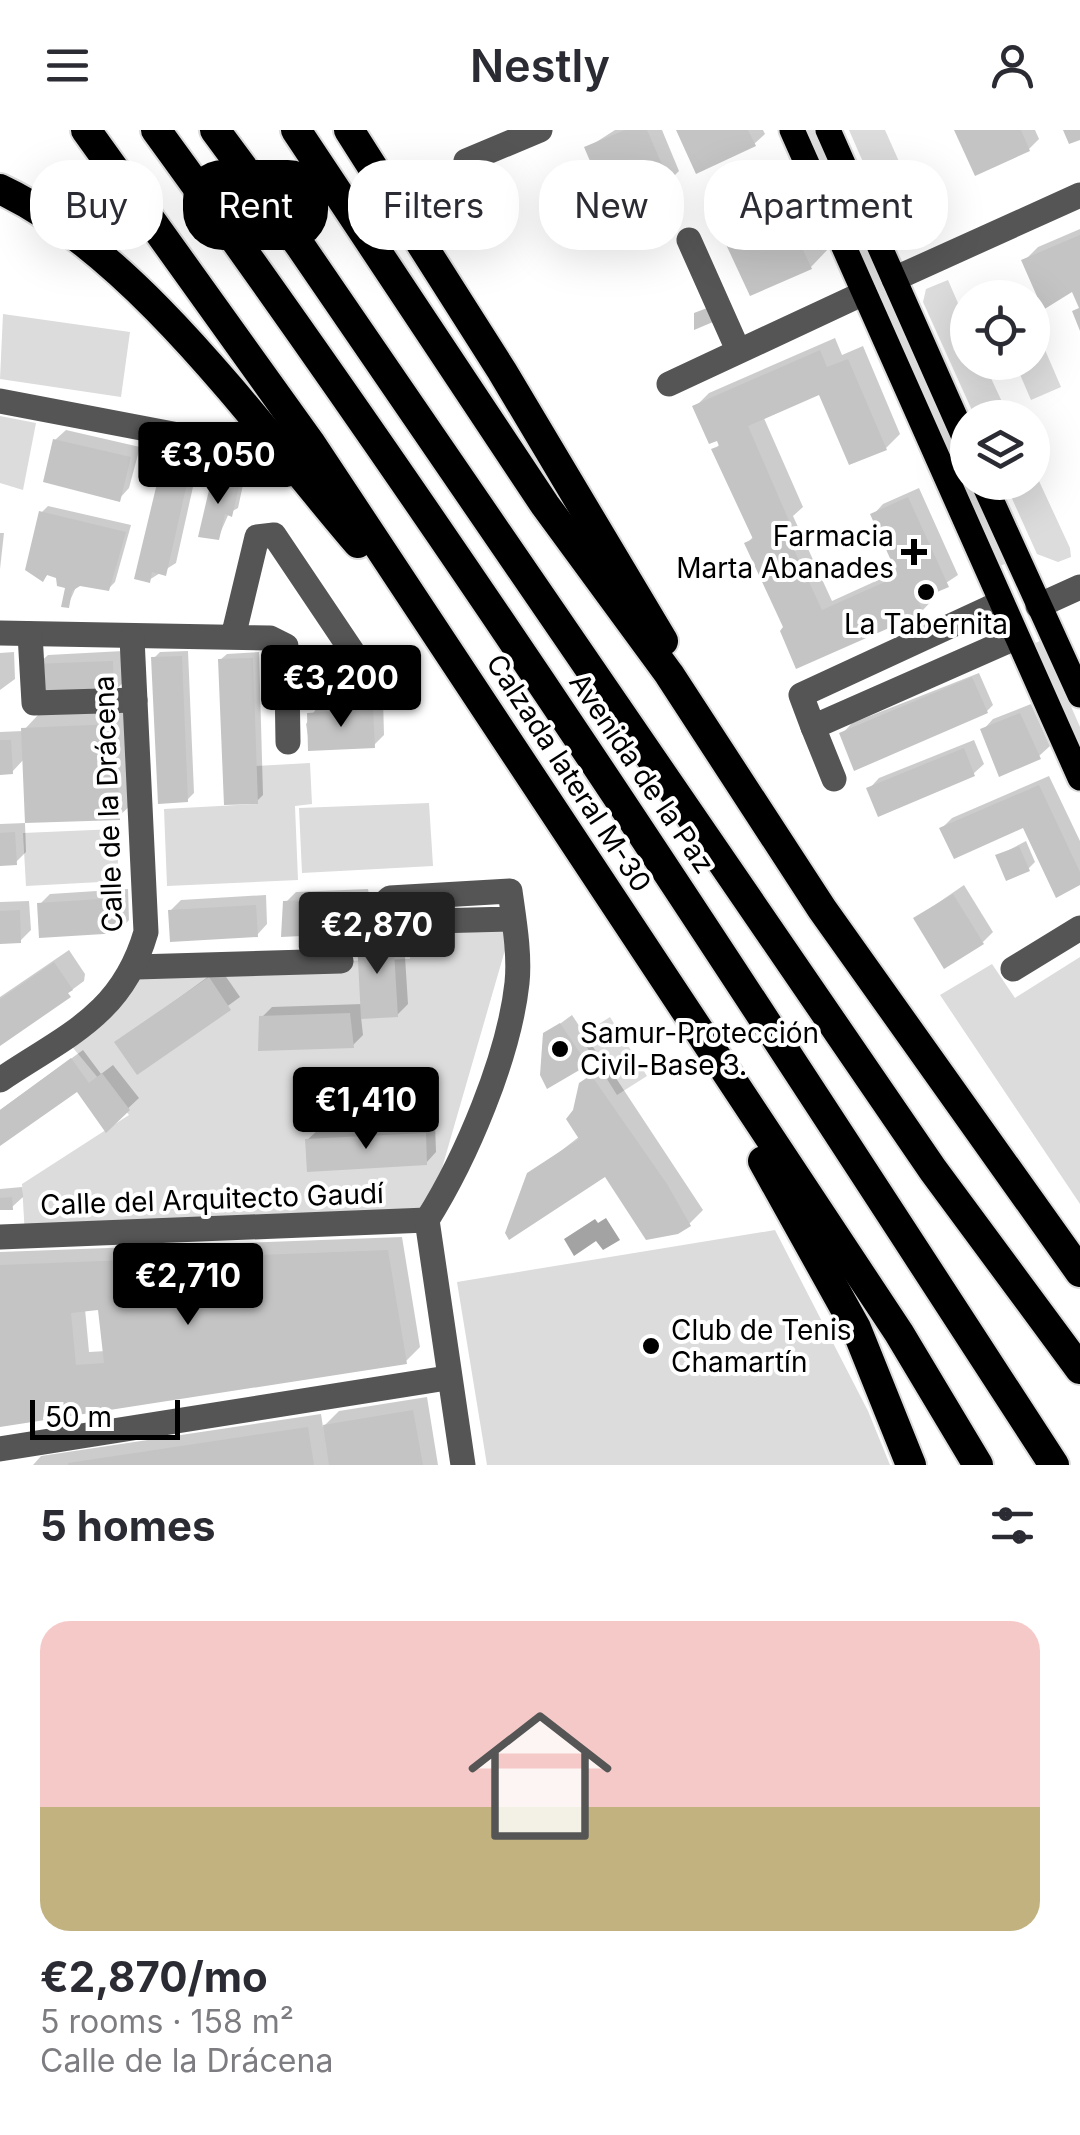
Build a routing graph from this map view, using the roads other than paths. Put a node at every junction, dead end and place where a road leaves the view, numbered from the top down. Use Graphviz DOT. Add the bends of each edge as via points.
graph roads {
  1 [pos="86,130"];
  2 [pos="156,130"];
  3 [pos="215,130"];
  4 [pos="296,130"];
  5 [pos="350,130"];
  6 [pos="540,130"];
  7 [pos="792,130"];
  8 [pos="828,130"];
  9 [pos="468,160"];
  10 [pos="0,189"];
  11 [pos="1080,195"];
  12 [pos="690,240"];
  13 [pos="894,279"];
  14 [pos="864,294"];
  15 [pos="738,350"];
  16 [pos="669,384"];
  17 [pos="0,401"];
  18 [pos="950,405"];
  19 [pos="199,438"];
  20 [pos="992,500"];
  21 [pos="1080,587"];
  22 [pos="1000,603"];
  23 [pos="1038,606"];
  24 [pos="0,633"];
  25 [pos="30,634"];
  26 [pos="132,638"];
  27 [pos="233,638"];
  28 [pos="1016,638"];
  29 [pos="446,646"];
  30 [pos="669,674"];
  31 [pos="287,680"];
  32 [pos="1080,695"];
  33 [pos="135,700"];
  34 [pos="813,727"];
  35 [pos="288,742"];
  36 [pos="1080,778"];
  37 [pos="834,779"];
  38 [pos="514,919"];
  39 [pos="1080,928"];
  40 [pos="341,962"];
  41 [pos="136,968"];
  42 [pos="1013,970"];
  43 [pos="718,1058"];
  44 [pos="0,1080"];
  45 [pos="427,1220"];
  46 [pos="0,1237"];
  47 [pos="1080,1272"];
  48 [pos="1080,1369"];
  49 [pos="447,1378"];
  50 [pos="0,1449"];
  51 [pos="463,1465"];
  52 [pos="911,1465"];
  53 [pos="978,1465"];
  54 [pos="1054,1465"];
  1 -- 29 [label="highway, Calzada lateral M-30"];
  2 -- 54 [label="highway, Avenida de la Paz" via="408,484 624,804"];
  3 -- 48 [label="highway, Avenida de la Paz" via="933,1170"];
  4 -- 30 [label="highway" via="545,504"];
  5 -- 30 [label="highway" via="662,632"];
  6 -- 9 [label="street"];
  7 -- 14 [label="main road"];
  8 -- 13 [label="main road"];
  10 -- 29 [label="highway" via="42,212 165,318"];
  11 -- 13 [label="street"];
  12 -- 15 [label="street"];
  13 -- 18 [label="main road"];
  14 -- 15 [label="street"];
  14 -- 22 [label="main road"];
  15 -- 16 [label="street"];
  17 -- 19 [label="street"];
  20 -- 23 [label="main road"];
  21 -- 23 [label="street"];
  22 -- 28 [label="main road"];
  22 -- 34 [label="street" via="800,695"];
  23 -- 32 [label="main road"];
  24 -- 25 [label="street"];
  25 -- 26 [label="street"];
  25 -- 33 [label="street" via="34,703"];
  26 -- 27 [label="street"];
  26 -- 33 [label="street, Calle de la Drácena"];
  27 -- 31 [label="street" via="270,638 286,646"];
  27 -- 31 [label="street" via="256,537 274,535 362,666 356,676"];
  28 -- 34 [label="street"];
  28 -- 36 [label="main road"];
  29 -- 43 [label="highway, Calzada lateral M-30"];
  30 -- 47 [label="highway" via="822,910"];
  31 -- 35 [label="street"];
  33 -- 41 [label="street, Calle de la Drácena" via="146,932"];
  34 -- 37 [label="street"];
  38 -- 38 [label="street" via="396,922 383,917 380,907 390,898 510,891"];
  38 -- 45 [label="street" via="518,981 506,1038"];
  39 -- 42 [label="street"];
  40 -- 41 [label="street, Calle de la Drácena"];
  41 -- 44 [label="street, Calle de la Drácena" via="108,1007"];
  43 -- 52 [label="highway" via="746,1130 874,1367"];
  43 -- 53 [label="highway, Calzada lateral M-30"];
  45 -- 46 [label="street, Calle del Arquitecto Gaudí"];
  45 -- 49 [label="street"];
  49 -- 50 [label="street"];
  49 -- 51 [label="street"];
}
